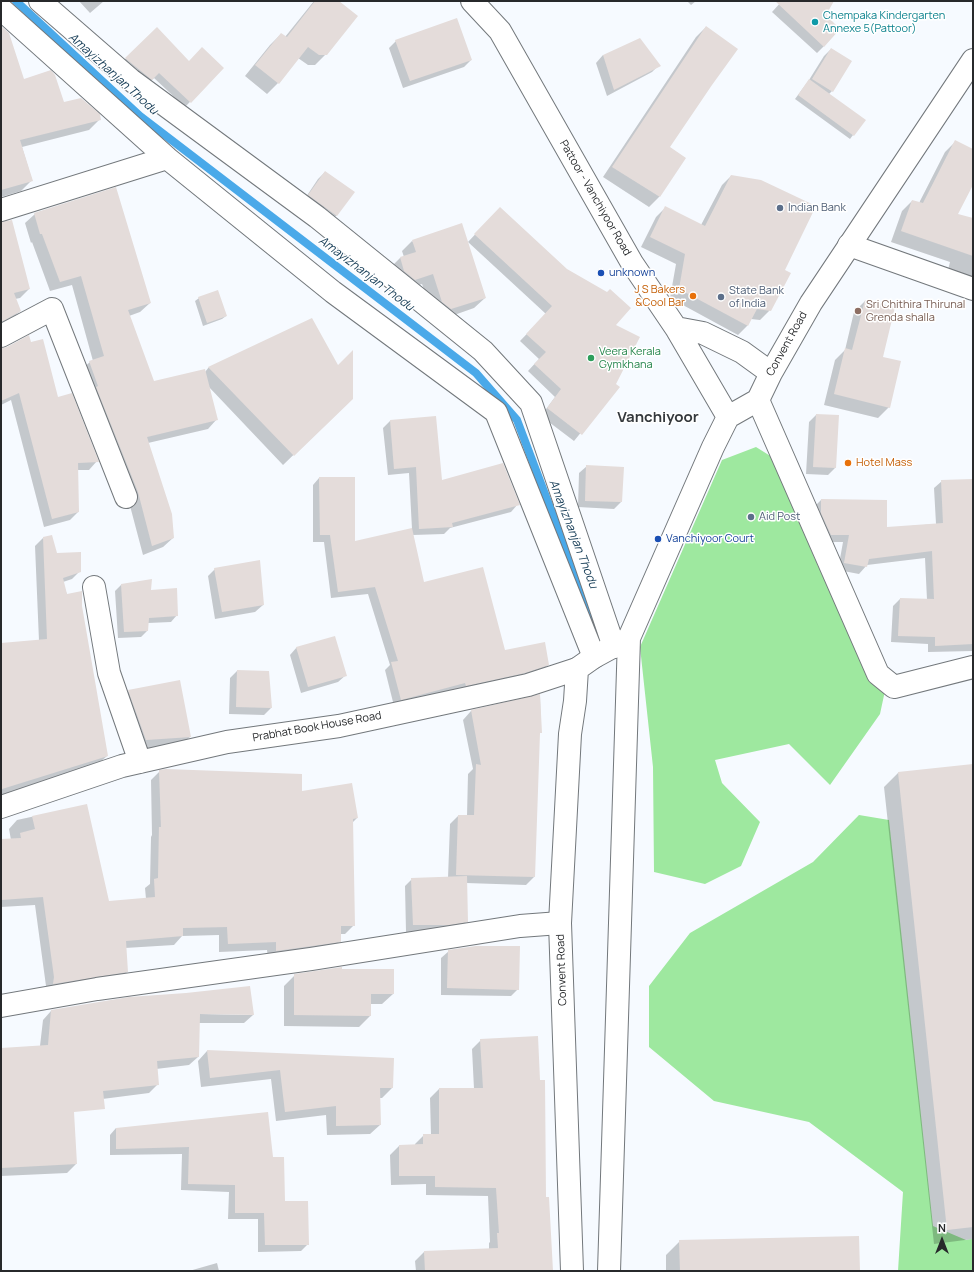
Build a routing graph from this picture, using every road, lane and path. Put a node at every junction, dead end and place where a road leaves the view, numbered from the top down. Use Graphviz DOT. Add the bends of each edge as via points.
graph roads {
  1 [pos="40,1"];
  2 [pos="472,1"];
  3 [pos="1,10"];
  4 [pos="973,60"];
  5 [pos="167,158"];
  6 [pos="1,210"];
  7 [pos="849,245"];
  8 [pos="973,289"];
  9 [pos="676,328"];
  10 [pos="1,336"];
  11 [pos="771,372"];
  12 [pos="758,400"];
  13 [pos="728,417"];
  14 [pos="126,497"];
  15 [pos="94,587"];
  16 [pos="621,642"];
  17 [pos="594,657"];
  18 [pos="973,667"];
  19 [pos="577,669"];
  20 [pos="140,762"];
  21 [pos="1,807"];
  22 [pos="560,923"];
  23 [pos="1,1006"];
  24 [pos="572,1271"];
  25 [pos="609,1271"];
  1 -- 16 [label="street" via="131,80 317,217 483,351 530,403"];
  2 -- 9 [label="street, Pattoor - Vanchiyoor Road" via="500,31 632,263"];
  3 -- 5 [label="street"];
  4 -- 7 [label="street, Convent Road"];
  5 -- 6 [label="street"];
  5 -- 17 [label="street" via="334,292 496,412"];
  7 -- 8 [label="street"];
  7 -- 11 [label="street, Convent Road" via="811,303"];
  9 -- 11 [label="street" via="703,332 742,352"];
  9 -- 13 [label="street, Pattoor - Vanchiyoor Road"];
  10 -- 14 [label="street" via="52,309"];
  11 -- 12 [label="street, Convent Road"];
  12 -- 13 [label="street"];
  12 -- 18 [label="street" via="878,674 894,686"];
  13 -- 16 [label="street"];
  15 -- 20 [label="street" via="109,673"];
  16 -- 17 [label="street, Prabhat Book House Road"];
  16 -- 25 [label="street"];
  17 -- 19 [label="street, Prabhat Book House Road"];
  19 -- 20 [label="street, Prabhat Book House Road" via="528,685 339,726 227,742"];
  19 -- 22 [label="street, Convent Road" via="570,734"];
  20 -- 21 [label="street, Prabhat Book House Road"];
  22 -- 23 [label="street" via="520,926 97,989"];
  22 -- 24 [label="street, Convent Road"];
}
